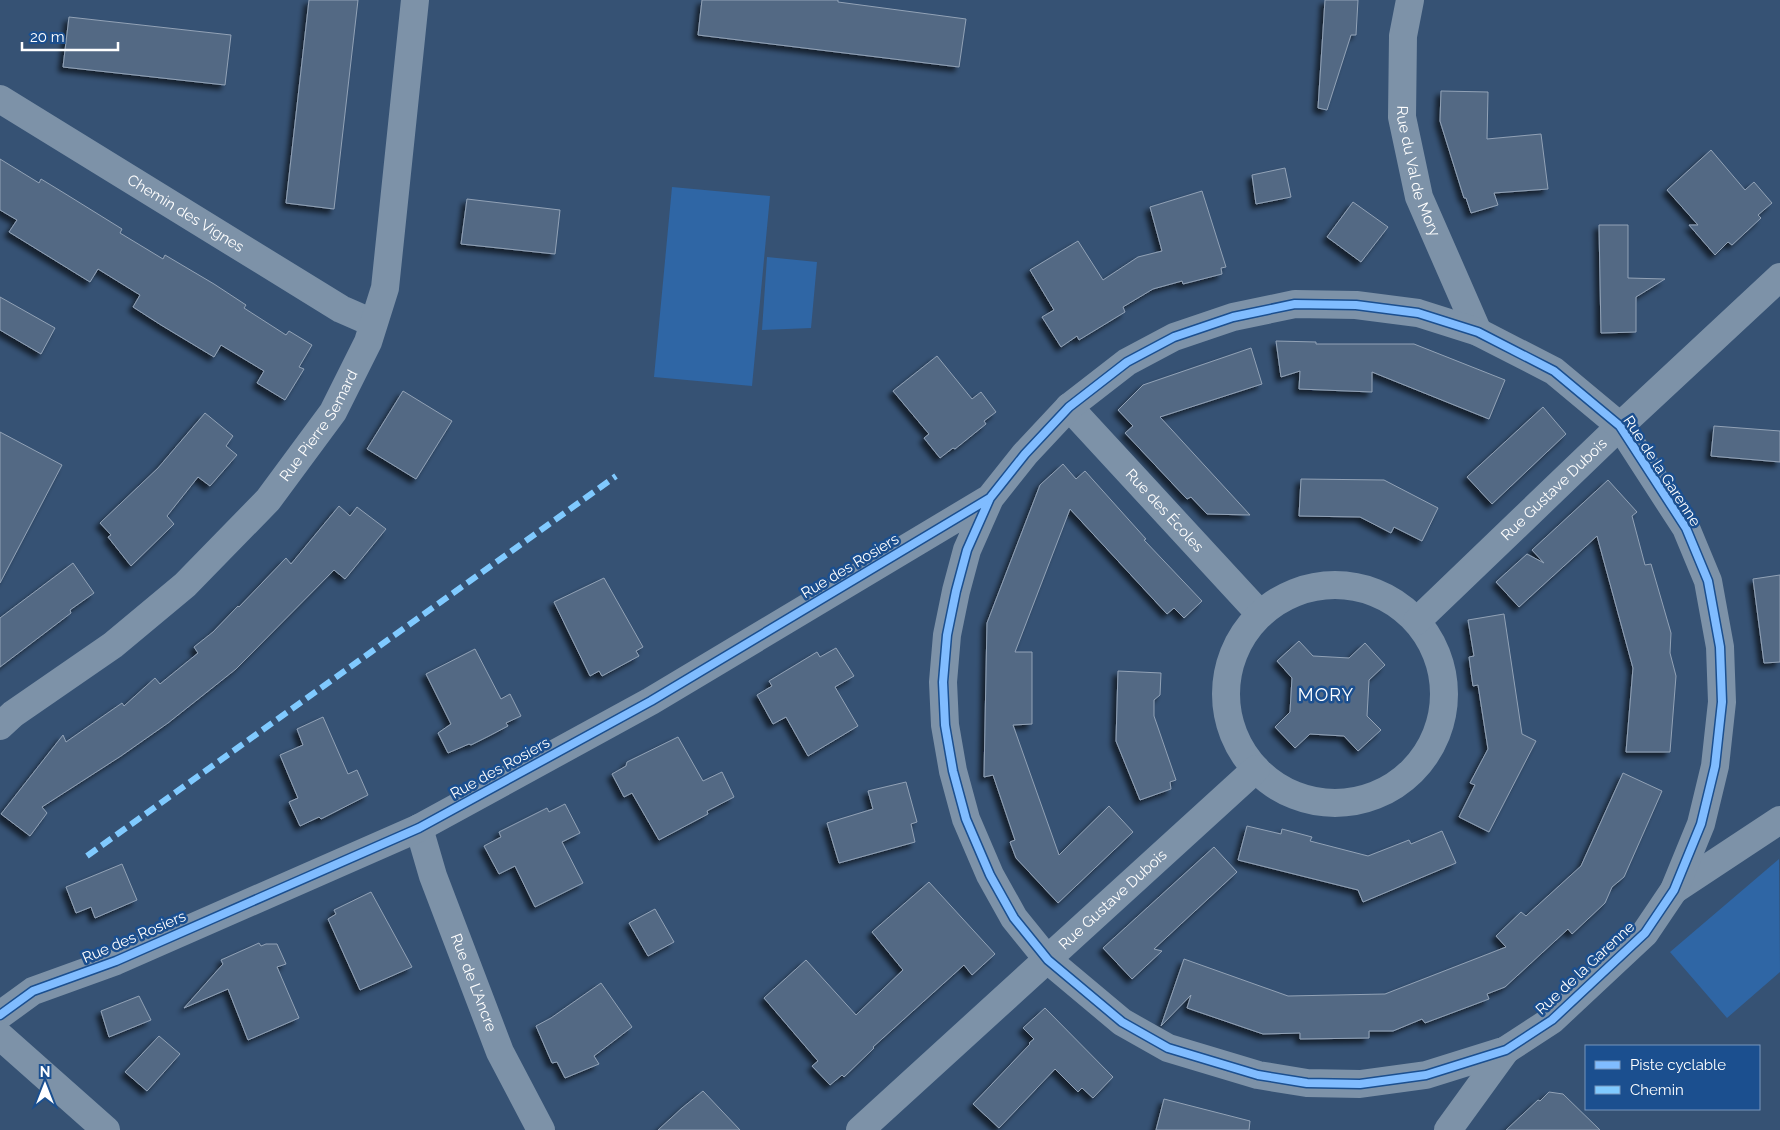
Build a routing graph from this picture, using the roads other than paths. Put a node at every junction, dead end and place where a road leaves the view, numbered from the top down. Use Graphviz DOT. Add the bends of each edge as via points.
graph roads {
  1 [pos="415,0"];
  2 [pos="1410,0"];
  3 [pos="0,99"];
  4 [pos="1780,277"];
  5 [pos="373,323"];
  6 [pos="1478,332"];
  7 [pos="1069,407"];
  8 [pos="1620,426"];
  9 [pos="990,498"];
  10 [pos="1260,614"];
  11 [pos="1417,621"];
  12 [pos="0,726"];
  13 [pos="1256,769"];
  14 [pos="1780,820"];
  15 [pos="419,828"];
  16 [pos="1674,890"];
  17 [pos="1048,960"];
  18 [pos="0,1015"];
  19 [pos="0,1036"];
  20 [pos="1506,1050"];
  21 [pos="106,1130"];
  22 [pos="542,1130"];
  23 [pos="860,1130"];
  24 [pos="1448,1130"];
  1 -- 5 [label="street, Rue Pierre Semard" via="385,288"];
  2 -- 6 [label="street, Rue du Val de Mory" via="1404,36 1402,117 1419,197"];
  3 -- 5 [label="street, Chemin des Vignes" via="341,309"];
  4 -- 8 [label="street, Rue Gustave Dubois"];
  5 -- 12 [label="street, Rue Pierre Semard" via="368,342 333,412 268,500 184,585 113,645"];
  6 -- 7 [label="street, Rue de la Garenne" via="1418,313 1356,305 1294,304 1233,317 1174,337 1126,362"];
  6 -- 8 [label="street, Rue de la Garenne" via="1554,371"];
  7 -- 9 [label="street, Rue de la Garenne"];
  7 -- 10 [label="street, Rue des Écoles"];
  8 -- 11 [label="street, Rue Gustave Dubois"];
  8 -- 16 [label="street, Rue de la Garenne" via="1686,528 1708,581 1720,647 1722,702 1715,766 1701,824"];
  9 -- 15 [label="street, Rue des Rosiers" via="651,701"];
  9 -- 17 [label="street, Rue de la Garenne" via="967,550 949,626 943,682 945,725 966,819 990,875 1014,918"];
  10 -- 11 [label="street" via="1289,595 1322,585 1358,587 1390,599"];
  10 -- 13 [label="street" via="1239,642 1227,674 1227,708 1236,741"];
  11 -- 13 [label="street" via="1436,649 1444,681 1443,715 1431,747 1411,774 1388,790 1361,800 1332,803 1304,799 1278,788"];
  13 -- 17 [label="street, Rue Gustave Dubois"];
  14 -- 16 [label="street"];
  15 -- 18 [label="street, Rue des Rosiers" via="116,961 33,991"];
  15 -- 22 [label="street, Rue de L'Ancre" via="500,1052"];
  16 -- 20 [label="street, Rue de la Garenne" via="1645,933 1552,1020"];
  17 -- 20 [label="street, Rue de la Garenne" via="1122,1022 1168,1048 1258,1075 1307,1083 1360,1084 1426,1075"];
  17 -- 23 [label="street, Rue Gustave Dubois"];
  19 -- 21 [label="street"];
  20 -- 24 [label="street"];
}
